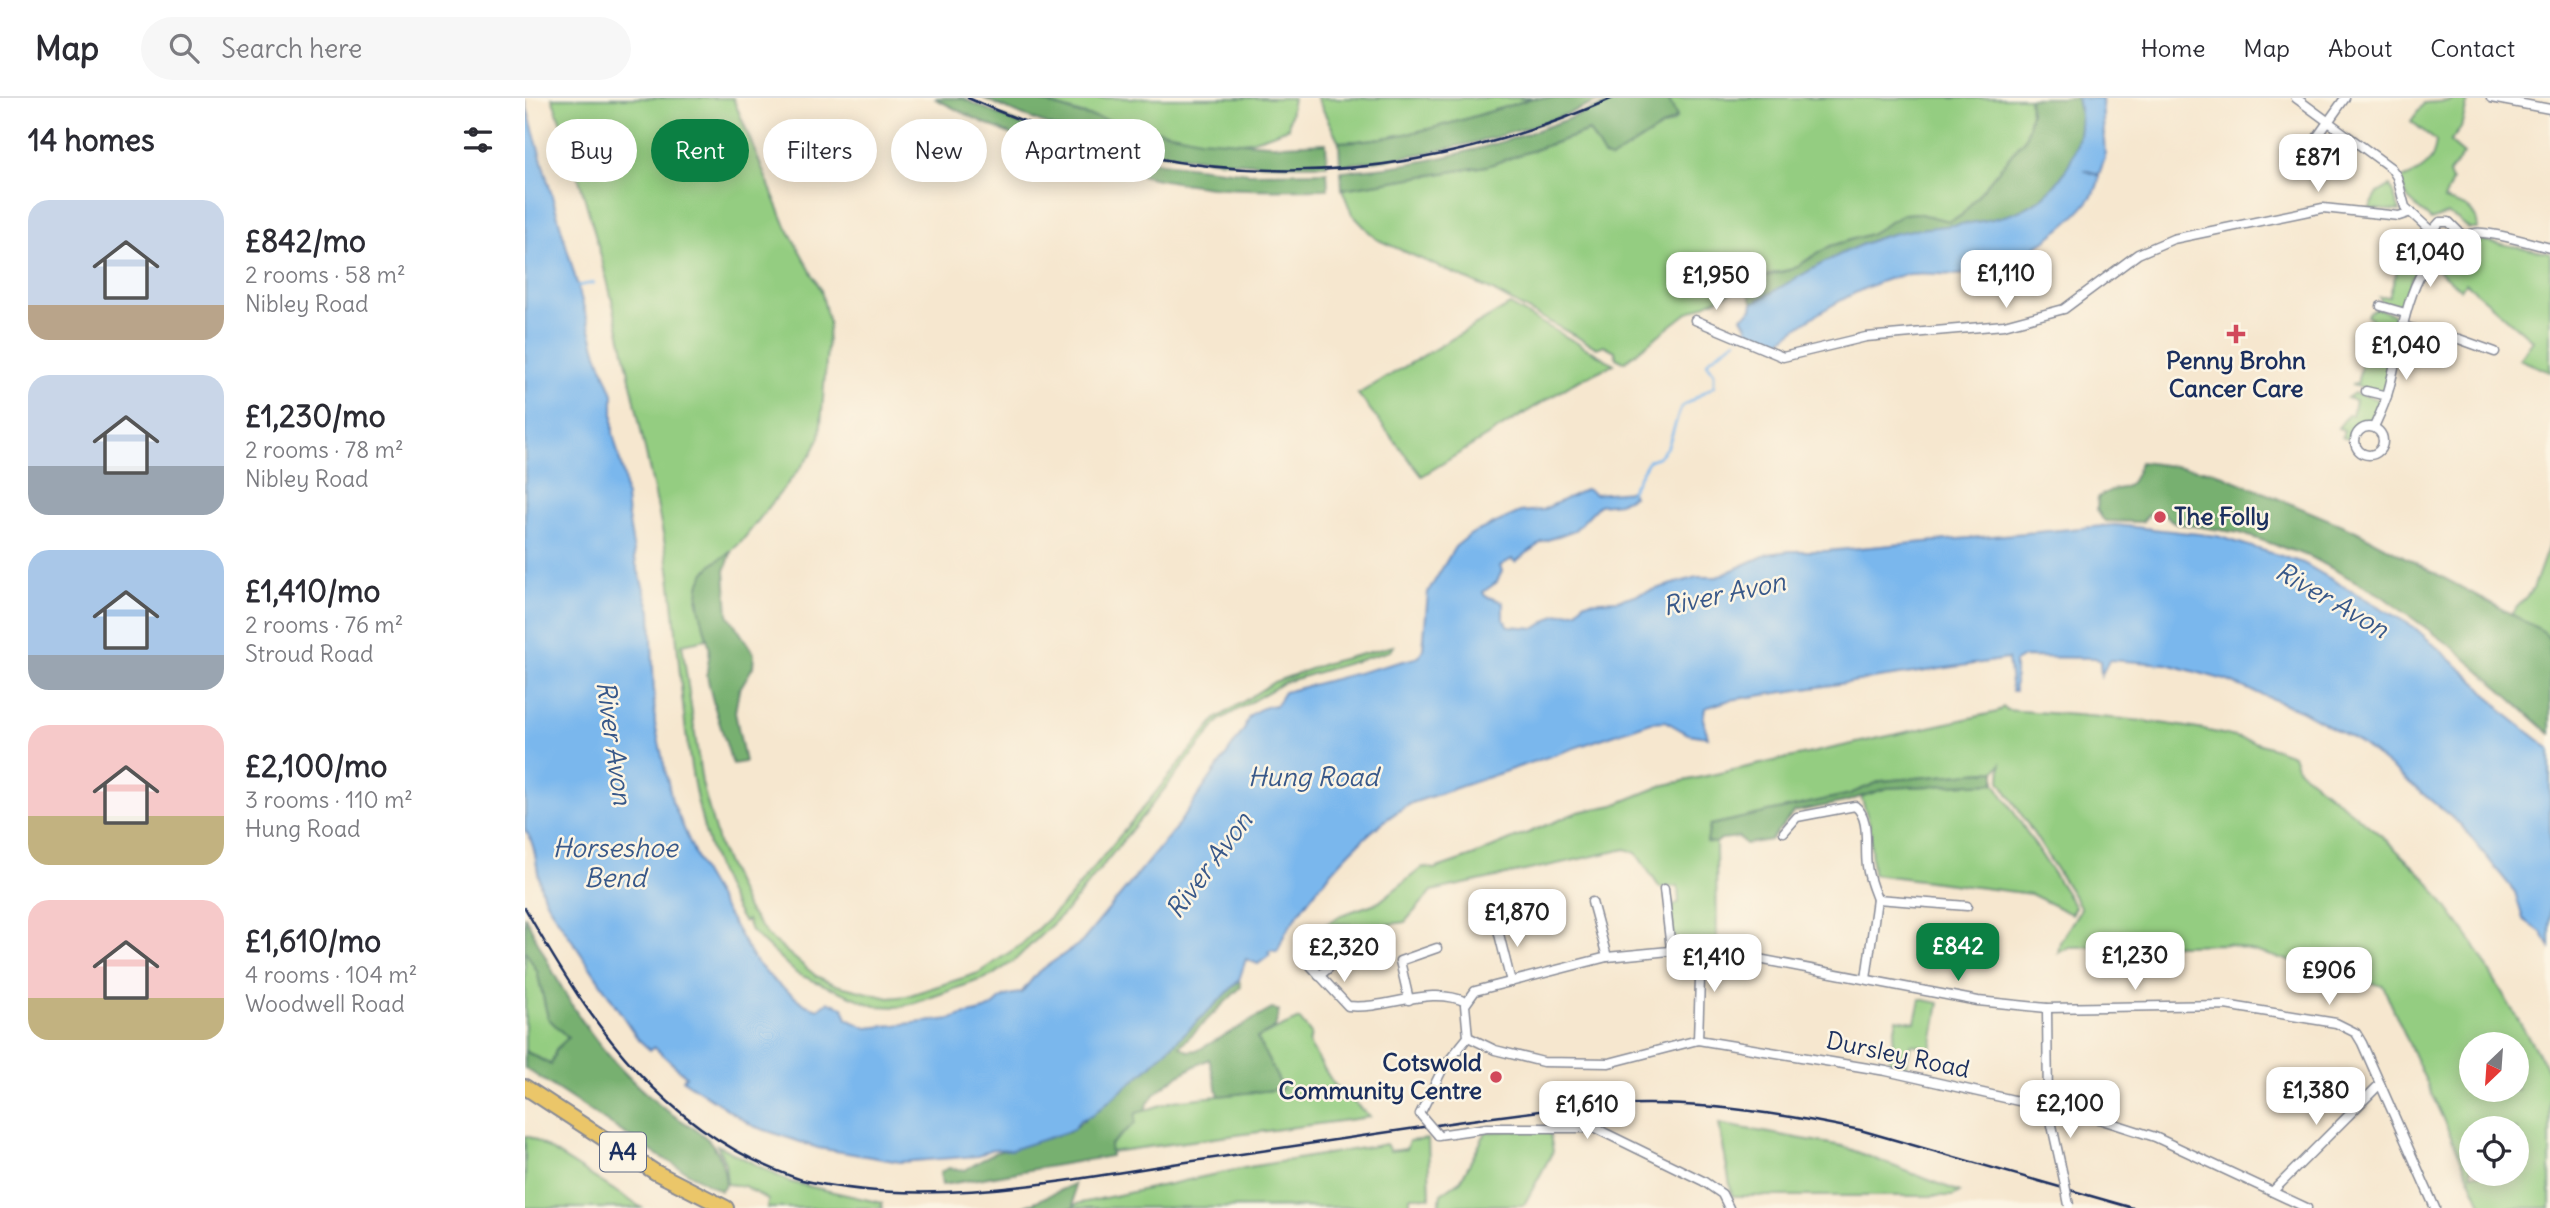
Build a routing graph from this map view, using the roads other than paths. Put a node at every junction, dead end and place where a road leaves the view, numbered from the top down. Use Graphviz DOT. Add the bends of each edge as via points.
graph roads {
  1 [pos="2296,98"];
  2 [pos="2345,98"];
  3 [pos="2491,98"];
  4 [pos="2550,109"];
  5 [pos="2328,122"];
  6 [pos="2296,167"];
  7 [pos="2411,212"];
  8 [pos="2433,231"];
  9 [pos="2464,237"];
  10 [pos="2447,246"];
  11 [pos="2550,248"];
  12 [pos="2381,306"];
  13 [pos="2405,313"];
  14 [pos="1695,320"];
  15 [pos="2402,326"];
  16 [pos="2495,352"];
  17 [pos="2366,391"];
  18 [pos="2387,396"];
  19 [pos="2374,427"];
  20 [pos="1784,832"];
  21 [pos="1664,889"];
  22 [pos="1877,899"];
  23 [pos="1592,902"];
  24 [pos="1967,906"];
  25 [pos="1496,922"];
  26 [pos="1437,948"];
  27 [pos="1700,948"];
  28 [pos="1671,949"];
  29 [pos="1607,957"];
  30 [pos="1310,965"];
  31 [pos="1329,968"];
  32 [pos="1319,976"];
  33 [pos="1866,979"];
  34 [pos="1511,982"];
  35 [pos="1409,1000"];
  36 [pos="1467,1002"];
  37 [pos="2047,1008"];
  38 [pos="1468,1037"];
  39 [pos="1698,1040"];
  40 [pos="2380,1084"];
  41 [pos="525,1087"];
  42 [pos="2047,1107"];
  43 [pos="2273,1191"];
  44 [pos="2069,1207"];
  45 [pos="726,1208"];
  46 [pos="1729,1208"];
  47 [pos="2307,1208"];
  48 [pos="2435,1208"];
  1 -- 5 [label="street"];
  2 -- 5 [label="street"];
  3 -- 4 [label="street"];
  5 -- 6 [label="street"];
  5 -- 7 [label="street" via="2391,169 2402,202"];
  7 -- 8 [label="street"];
  7 -- 14 [label="street" via="2399,216 2323,208 2173,239 2138,254 2064,309 2027,321 1866,337 1783,357"];
  8 -- 9 [label="street" via="2440,222 2449,222"];
  8 -- 10 [label="street"];
  9 -- 10 [label="street"];
  9 -- 11 [label="street" via="2479,233"];
  10 -- 13 [label="street" via="2418,280"];
  12 -- 13 [label="street"];
  13 -- 15 [label="street"];
  15 -- 16 [label="street" via="2459,338"];
  15 -- 18 [label="street"];
  17 -- 18 [label="street"];
  18 -- 19 [label="street"];
  20 -- 22 [label="street" via="1797,817 1855,806 1864,819 1867,868"];
  21 -- 28 [label="street"];
  22 -- 24 [label="street"];
  22 -- 33 [label="street"];
  23 -- 29 [label="street"];
  25 -- 34 [label="street"];
  26 -- 35 [label="street" via="1400,961"];
  27 -- 28 [label="street"];
  27 -- 33 [label="street"];
  27 -- 39 [label="street"];
  28 -- 29 [label="street"];
  29 -- 34 [label="street"];
  30 -- 32 [label="street"];
  31 -- 32 [label="street"];
  32 -- 35 [label="street" via="1348,1006"];
  33 -- 37 [label="street" via="1978,1002"];
  34 -- 36 [label="street" via="1475,991"];
  35 -- 36 [label="street" via="1445,994"];
  36 -- 38 [label="street"];
  37 -- 40 [label="street" via="2225,1005 2336,1023 2356,1033"];
  37 -- 42 [label="street"];
  38 -- 39 [label="street, Dursley Road" via="1518,1057 1590,1064"];
  38 -- 46 [label="street, bridge" via="1443,1068 1420,1114 1438,1135 1487,1128 1595,1128 1703,1181 1722,1194"];
  39 -- 42 [label="street, Dursley Road" via="1874,1069"];
  40 -- 43 [label="street"];
  40 -- 48 [label="street"];
  41 -- 45 [label="highway, A4" via="655,1172"];
  42 -- 43 [label="street, Dursley Road" via="2155,1137"];
  42 -- 44 [label="street, bridge"];
  43 -- 47 [label="street, Dursley Road"];
}
